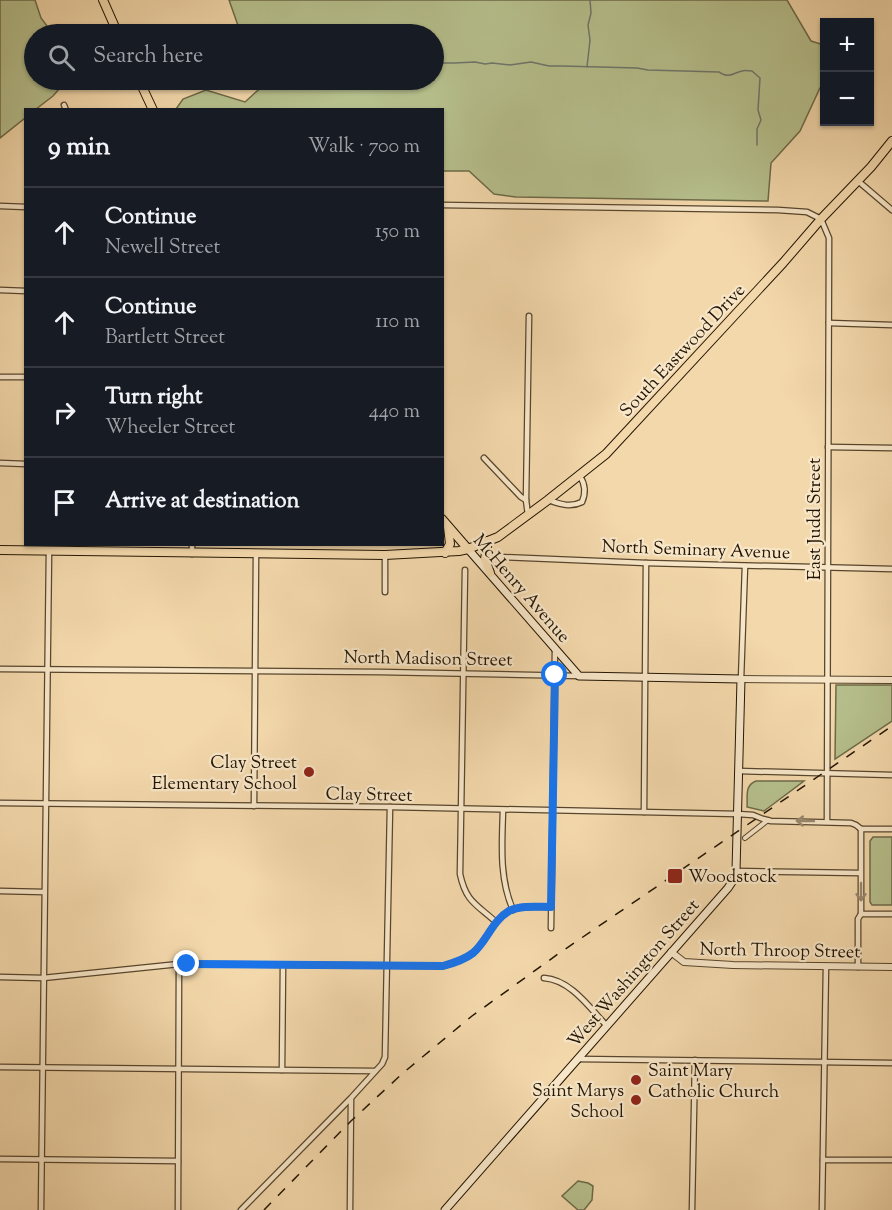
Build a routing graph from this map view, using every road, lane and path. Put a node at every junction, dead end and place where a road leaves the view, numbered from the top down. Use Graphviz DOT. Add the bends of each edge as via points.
graph roads {
  1 [pos="103,0"];
  2 [pos="114,24"];
  3 [pos="144,90"];
  4 [pos="152,108"];
  5 [pos="892,141"];
  6 [pos="858,181"];
  7 [pos="444,205"];
  8 [pos="0,206"];
  9 [pos="24,207"];
  10 [pos="892,210"];
  11 [pos="821,219"];
  12 [pos="0,290"];
  13 [pos="24,291"];
  14 [pos="529,316"];
  15 [pos="829,323"];
  16 [pos="892,325"];
  17 [pos="0,377"];
  18 [pos="24,377"];
  19 [pos="828,447"];
  20 [pos="892,448"];
  21 [pos="484,458"];
  22 [pos="0,463"];
  23 [pos="24,464"];
  24 [pos="580,476"];
  25 [pos="526,500"];
  26 [pos="548,500"];
  27 [pos="528,515"];
  28 [pos="444,521"];
  29 [pos="488,541"];
  30 [pos="192,546"];
  31 [pos="88,548"];
  32 [pos="468,549"];
  33 [pos="0,550"];
  34 [pos="49,551"];
  35 [pos="445,553"];
  36 [pos="192,554"];
  37 [pos="256,554"];
  38 [pos="385,555"];
  39 [pos="500,557"];
  40 [pos="646,563"];
  41 [pos="745,566"];
  42 [pos="828,568"];
  43 [pos="892,569"];
  44 [pos="465,570"];
  45 [pos="490,573"];
  46 [pos="385,592"];
  47 [pos="555,649"];
  48 [pos="0,669"];
  49 [pos="47,669"];
  50 [pos="255,672"];
  51 [pos="463,674"];
  52 [pos="555,675"];
  53 [pos="579,676"];
  54 [pos="645,677"];
  55 [pos="741,679"];
  56 [pos="827,679"];
  57 [pos="892,680"];
  58 [pos="739,771"];
  59 [pos="827,773"];
  60 [pos="892,775"];
  61 [pos="0,803"];
  62 [pos="45,804"];
  63 [pos="254,806"];
  64 [pos="390,807"];
  65 [pos="461,809"];
  66 [pos="503,810"];
  67 [pos="553,810"];
  68 [pos="644,812"];
  69 [pos="738,814"];
  70 [pos="768,820"];
  71 [pos="827,822"];
  72 [pos="861,829"];
  73 [pos="892,829"];
  74 [pos="745,838"];
  75 [pos="736,871"];
  76 [pos="860,873"];
  77 [pos="0,891"];
  78 [pos="44,891"];
  79 [pos="551,907"];
  80 [pos="513,910"];
  81 [pos="861,914"];
  82 [pos="892,914"];
  83 [pos="496,922"];
  84 [pos="551,928"];
  85 [pos="671,952"];
  86 [pos="179,964"];
  87 [pos="283,965"];
  88 [pos="826,966"];
  89 [pos="387,967"];
  90 [pos="858,967"];
  91 [pos="892,967"];
  92 [pos="0,977"];
  93 [pos="43,978"];
  94 [pos="544,978"];
  95 [pos="606,1025"];
  96 [pos="578,1059"];
  97 [pos="694,1060"];
  98 [pos="825,1062"];
  99 [pos="892,1063"];
  100 [pos="0,1067"];
  101 [pos="42,1067"];
  102 [pos="178,1069"];
  103 [pos="282,1070"];
  104 [pos="376,1071"];
  105 [pos="351,1098"];
  106 [pos="0,1159"];
  107 [pos="41,1160"];
  108 [pos="823,1160"];
  109 [pos="892,1160"];
  110 [pos="178,1161"];
  111 [pos="41,1210"];
  112 [pos="178,1210"];
  113 [pos="241,1210"];
  114 [pos="350,1210"];
  115 [pos="445,1210"];
  116 [pos="693,1210"];
  117 [pos="822,1210"];
  1 -- 2 [label="main road"];
  3 -- 4 [label="main road"];
  5 -- 6 [label="main road, South Eastwood Drive"];
  6 -- 10 [label="street"];
  6 -- 11 [label="main road, South Eastwood Drive"];
  7 -- 11 [label="street" via="778,210 807,212"];
  8 -- 9 [label="street"];
  11 -- 15 [label="street, East Judd Street" via="830,238"];
  11 -- 24 [label="main road, South Eastwood Drive" via="632,428"];
  12 -- 13 [label="street"];
  14 -- 25 [label="street"];
  15 -- 16 [label="street"];
  15 -- 19 [label="street, East Judd Street"];
  17 -- 18 [label="street"];
  19 -- 20 [label="street"];
  19 -- 42 [label="street, East Judd Street"];
  21 -- 25 [label="street"];
  22 -- 23 [label="street"];
  24 -- 26 [label="main road, South Eastwood Drive"];
  24 -- 26 [label="street" via="585,489 582,502 566,506"];
  25 -- 27 [label="street"];
  26 -- 27 [label="main road, South Eastwood Drive"];
  27 -- 29 [label="main road, South Eastwood Drive"];
  28 -- 32 [label="main road, McHenry Avenue"];
  28 -- 35 [label="main road" via="450,535"];
  29 -- 32 [label="main road, South Eastwood Drive"];
  29 -- 45 [label="main road" via="485,559"];
  30 -- 36 [label="street"];
  31 -- 34 [label="main road"];
  31 -- 36 [label="main road"];
  32 -- 35 [label="main road"];
  32 -- 45 [label="main road, McHenry Avenue"];
  33 -- 34 [label="main road"];
  34 -- 49 [label="street"];
  35 -- 38 [label="main road"];
  36 -- 37 [label="main road"];
  37 -- 38 [label="main road"];
  37 -- 50 [label="street"];
  38 -- 46 [label="street"];
  39 -- 40 [label="street, North Seminary Avenue"];
  40 -- 41 [label="street, North Seminary Avenue"];
  40 -- 54 [label="street"];
  41 -- 42 [label="street, North Seminary Avenue"];
  41 -- 55 [label="street"];
  42 -- 43 [label="street, North Seminary Avenue"];
  42 -- 56 [label="street, East Judd Street"];
  44 -- 51 [label="street"];
  45 -- 47 [label="main road, McHenry Avenue"];
  47 -- 52 [label="street"];
  47 -- 53 [label="main road, McHenry Avenue"];
  48 -- 49 [label="street, North Madison Street"];
  49 -- 50 [label="street, North Madison Street"];
  49 -- 62 [label="street"];
  50 -- 51 [label="street, North Madison Street"];
  50 -- 63 [label="street"];
  51 -- 52 [label="street, North Madison Street"];
  51 -- 65 [label="street"];
  52 -- 53 [label="street, North Madison Street"];
  52 -- 67 [label="street"];
  53 -- 54 [label="main road, North Madison Street"];
  54 -- 55 [label="main road, North Madison Street"];
  54 -- 68 [label="street"];
  55 -- 56 [label="street, North Madison Street"];
  55 -- 58 [label="main road, West Washington Street"];
  56 -- 57 [label="street, North Madison Street"];
  56 -- 59 [label="street, East Judd Street"];
  58 -- 59 [label="street"];
  58 -- 69 [label="main road, West Washington Street"];
  59 -- 60 [label="street"];
  59 -- 71 [label="street, East Judd Street"];
  61 -- 62 [label="street, Clay Street"];
  62 -- 63 [label="street, Clay Street"];
  62 -- 78 [label="street"];
  63 -- 64 [label="street, Clay Street"];
  64 -- 65 [label="street, Clay Street"];
  64 -- 89 [label="street"];
  65 -- 66 [label="street, Clay Street"];
  65 -- 83 [label="street" via="462,884 477,908"];
  66 -- 67 [label="street, Clay Street"];
  66 -- 80 [label="street" via="503,880"];
  67 -- 68 [label="street, Clay Street"];
  67 -- 79 [label="street"];
  68 -- 69 [label="street, Clay Street"];
  69 -- 70 [label="street, Clay Street"];
  69 -- 75 [label="main road, West Washington Street"];
  71 -- 70 [label="street, Clay Street, one-way"];
  70 -- 74 [label="street"];
  71 -- 72 [label="street, Clay Street"];
  72 -- 73 [label="street, Clay Street"];
  72 -- 76 [label="street"];
  75 -- 76 [label="street"];
  75 -- 85 [label="main road, West Washington Street" via="728,888"];
  76 -- 81 [label="street, one-way"];
  77 -- 78 [label="street"];
  78 -- 93 [label="street"];
  79 -- 80 [label="street"];
  79 -- 84 [label="street"];
  80 -- 83 [label="street"];
  81 -- 82 [label="street"];
  81 -- 90 [label="street"];
  83 -- 89 [label="street" via="474,952 457,962"];
  85 -- 88 [label="street, North Throop Street" via="684,962"];
  85 -- 95 [label="main road, West Washington Street"];
  86 -- 87 [label="street"];
  86 -- 93 [label="street"];
  86 -- 102 [label="street"];
  87 -- 89 [label="street"];
  87 -- 103 [label="street"];
  88 -- 90 [label="street, North Throop Street"];
  88 -- 98 [label="street"];
  89 -- 104 [label="street" via="385,1057"];
  90 -- 91 [label="street, North Throop Street"];
  92 -- 93 [label="street"];
  93 -- 101 [label="street"];
  94 -- 95 [label="street" via="564,983"];
  95 -- 96 [label="main road, West Washington Street"];
  96 -- 97 [label="street"];
  96 -- 115 [label="main road, West Washington Street"];
  97 -- 98 [label="street"];
  97 -- 116 [label="street"];
  98 -- 99 [label="street"];
  98 -- 108 [label="street"];
  100 -- 101 [label="street"];
  101 -- 102 [label="street"];
  101 -- 107 [label="street"];
  102 -- 103 [label="street"];
  102 -- 110 [label="street"];
  103 -- 104 [label="street"];
  104 -- 105 [label="street"];
  105 -- 113 [label="street"];
  105 -- 114 [label="street"];
  106 -- 107 [label="street"];
  107 -- 110 [label="street"];
  107 -- 111 [label="street"];
  108 -- 109 [label="street"];
  108 -- 117 [label="street"];
  110 -- 112 [label="street"];
}
